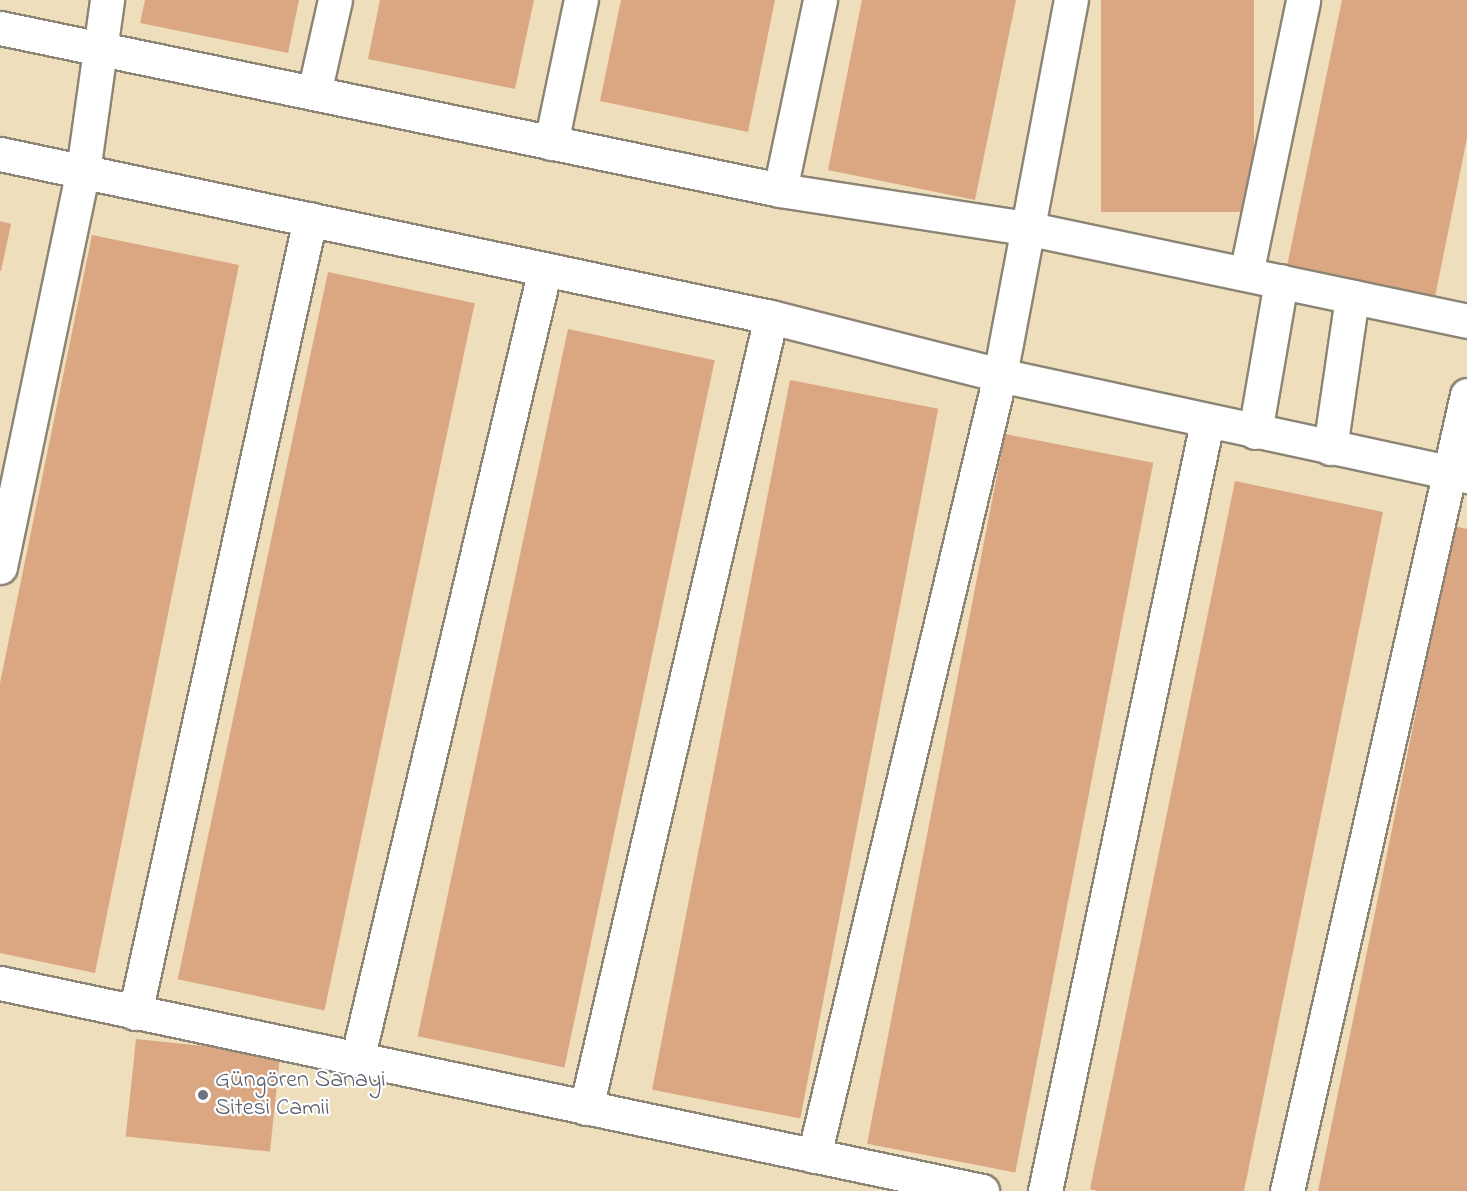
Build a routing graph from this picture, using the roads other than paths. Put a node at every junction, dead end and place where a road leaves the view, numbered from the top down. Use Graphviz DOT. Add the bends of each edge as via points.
graph roads {
  1 [pos="107,0"];
  2 [pos="335,0"];
  3 [pos="581,0"];
  4 [pos="820,0"];
  5 [pos="1071,0"];
  6 [pos="1303,0"];
  7 [pos="0,28"];
  8 [pos="98,48"];
  9 [pos="314,93"];
  10 [pos="551,143"];
  11 [pos="0,154"];
  12 [pos="83,171"];
  13 [pos="780,190"];
  14 [pos="310,219"];
  15 [pos="1026,228"];
  16 [pos="545,269"];
  17 [pos="1245,274"];
  18 [pos="1281,281"];
  19 [pos="1352,297"];
  20 [pos="771,317"];
  21 [pos="1467,321"];
  22 [pos="1000,375"];
  23 [pos="1467,395"];
  24 [pos="1207,422"];
  25 [pos="1255,432"];
  26 [pos="1330,448"];
  27 [pos="1458,475"];
  28 [pos="0,567"];
  29 [pos="0,983"];
  30 [pos="135,1013"];
  31 [pos="357,1060"];
  32 [pos="586,1108"];
  33 [pos="814,1156"];
  34 [pos="982,1191"];
  35 [pos="1045,1191"];
  36 [pos="1287,1191"];
  1 -- 8 [label="street"];
  2 -- 9 [label="street"];
  3 -- 10 [label="street"];
  4 -- 13 [label="street"];
  5 -- 15 [label="street"];
  6 -- 17 [label="street"];
  7 -- 8 [label="street"];
  8 -- 9 [label="street"];
  8 -- 12 [label="street"];
  9 -- 10 [label="street"];
  10 -- 13 [label="street"];
  11 -- 12 [label="street"];
  12 -- 14 [label="street"];
  12 -- 28 [label="street"];
  13 -- 15 [label="street"];
  14 -- 16 [label="street"];
  14 -- 30 [label="street"];
  15 -- 17 [label="street"];
  15 -- 22 [label="street"];
  16 -- 20 [label="street"];
  16 -- 31 [label="street"];
  17 -- 18 [label="street"];
  18 -- 19 [label="street"];
  18 -- 25 [label="street"];
  19 -- 21 [label="street"];
  19 -- 26 [label="street"];
  20 -- 22 [label="street"];
  20 -- 32 [label="street"];
  22 -- 24 [label="street"];
  22 -- 33 [label="street"];
  23 -- 27 [label="street"];
  24 -- 25 [label="street"];
  24 -- 35 [label="street"];
  25 -- 26 [label="street"];
  26 -- 27 [label="street"];
  27 -- 36 [label="street"];
  29 -- 30 [label="street"];
  30 -- 31 [label="street"];
  31 -- 32 [label="street"];
  32 -- 33 [label="street"];
  33 -- 34 [label="street"];
}
